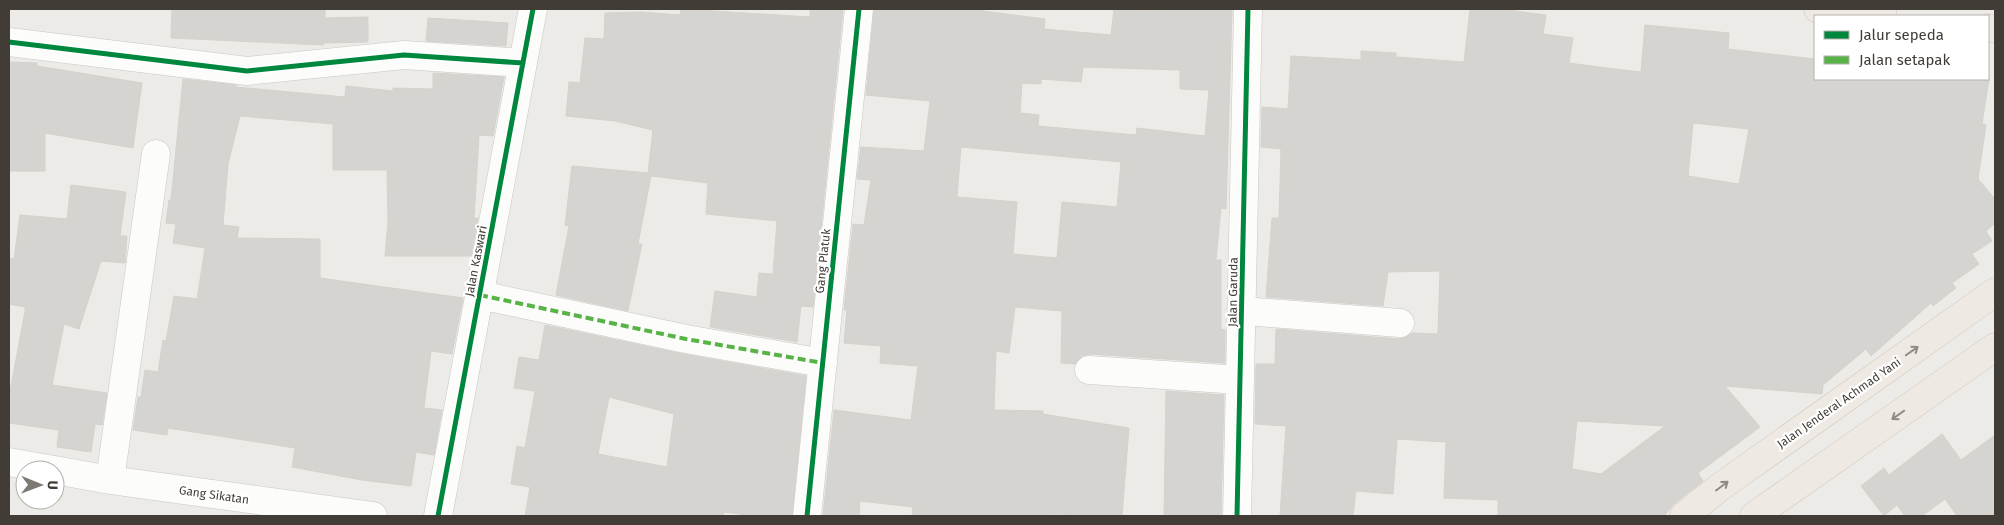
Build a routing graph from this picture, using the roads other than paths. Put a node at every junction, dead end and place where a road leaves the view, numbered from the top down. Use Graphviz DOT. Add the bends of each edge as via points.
graph roads {
  1 [pos="533,9"];
  2 [pos="859,9"];
  3 [pos="1248,9"];
  4 [pos="1818,9"];
  5 [pos="1874,15"];
  6 [pos="9,42"];
  7 [pos="523,63"];
  8 [pos="156,154"];
  9 [pos="1995,292"];
  10 [pos="480,295"];
  11 [pos="1243,311"];
  12 [pos="1400,323"];
  13 [pos="1995,346"];
  14 [pos="823,363"];
  15 [pos="1089,370"];
  16 [pos="1240,380"];
  17 [pos="65,472"];
  18 [pos="110,480"];
  19 [pos="373,516"];
  20 [pos="438,516"];
  21 [pos="807,516"];
  22 [pos="1237,516"];
  23 [pos="1684,516"];
  24 [pos="1754,516"];
  1 -- 7 [label="street, Jalan Kaswari"];
  2 -- 14 [label="street, Gang Platuk"];
  3 -- 11 [label="street, Jalan Garuda"];
  4 -- 5 [label="main road"];
  6 -- 7 [label="street" via="247,71 404,55"];
  7 -- 10 [label="street, Jalan Kaswari"];
  8 -- 18 [label="street"];
  23 -- 9 [label="main road, Jalan Jenderal Achmad Yani, one-way"];
  10 -- 14 [label="street" via="686,339"];
  10 -- 20 [label="street, Jalan Kaswari"];
  11 -- 12 [label="street"];
  11 -- 16 [label="street, Jalan Garuda"];
  13 -- 24 [label="main road, one-way"];
  14 -- 21 [label="street, Gang Platuk"];
  15 -- 16 [label="street"];
  16 -- 22 [label="street, Jalan Garuda"];
  17 -- 18 [label="street, Gang Sikatan"];
  18 -- 19 [label="street, Gang Sikatan"];
}
